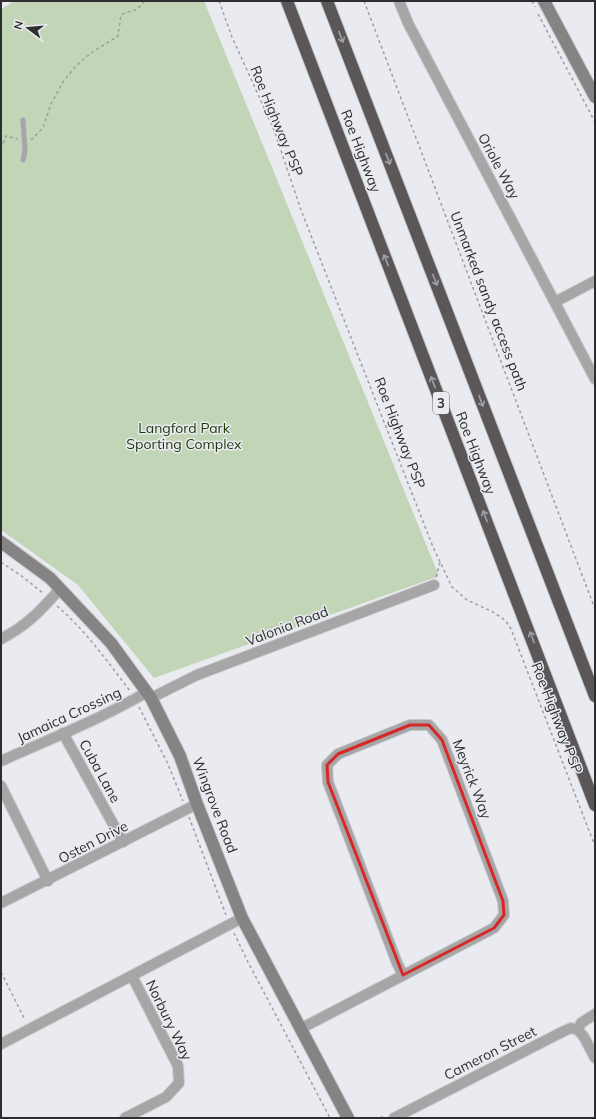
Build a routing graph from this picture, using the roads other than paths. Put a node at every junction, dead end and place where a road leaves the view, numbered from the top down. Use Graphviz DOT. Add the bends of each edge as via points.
graph roads {
  1 [pos="287,1"];
  2 [pos="327,1"];
  3 [pos="399,1"];
  4 [pos="544,1"];
  5 [pos="595,97"];
  6 [pos="23,120"];
  7 [pos="23,160"];
  8 [pos="595,281"];
  9 [pos="555,302"];
  10 [pos="595,379"];
  11 [pos="1,542"];
  12 [pos="434,585"];
  13 [pos="60,589"];
  14 [pos="1,639"];
  15 [pos="149,695"];
  16 [pos="595,696"];
  17 [pos="63,733"];
  18 [pos="1,761"];
  19 [pos="1,786"];
  20 [pos="595,804"];
  21 [pos="192,807"];
  22 [pos="123,842"];
  23 [pos="48,881"];
  24 [pos="1,904"];
  25 [pos="242,918"];
  26 [pos="403,975"];
  27 [pos="132,976"];
  28 [pos="595,1014"];
  29 [pos="300,1029"];
  30 [pos="578,1030"];
  31 [pos="1,1044"];
  32 [pos="595,1058"];
  33 [pos="125,1118"];
  34 [pos="348,1118"];
  35 [pos="394,1118"];
  20 -- 1 [label="highway, Roe Highway / 3, one-way"];
  2 -- 16 [label="highway, Roe Highway, one-way"];
  3 -- 9 [label="street, Oriole Way"];
  4 -- 5 [label="street"];
  6 -- 7 [label="lane"];
  8 -- 9 [label="street"];
  9 -- 10 [label="street, Oriole Way"];
  11 -- 13 [label="street, Wingrove Road" via="50,578"];
  12 -- 15 [label="street, Valonia Road"];
  13 -- 14 [label="street" via="33,619"];
  13 -- 15 [label="street, Wingrove Road" via="111,643"];
  15 -- 17 [label="street, Jamaica Crossing"];
  15 -- 21 [label="street, Wingrove Road" via="180,756"];
  17 -- 18 [label="street, Jamaica Crossing"];
  17 -- 22 [label="street, Cuba Lane"];
  19 -- 23 [label="street"];
  21 -- 22 [label="street, Osten Drive"];
  21 -- 25 [label="street, Wingrove Road"];
  22 -- 23 [label="street, Osten Drive"];
  23 -- 24 [label="street, Osten Drive"];
  25 -- 27 [label="street, Norbury Way"];
  25 -- 29 [label="street, Wingrove Road"];
  26 -- 26 [label="street, Meyrick Way" via="494,928 504,915 503,901 442,740 429,725 410,725 338,754 327,765 328,782"];
  26 -- 29 [label="street, Meyrick Way"];
  27 -- 31 [label="street, Norbury Way"];
  27 -- 33 [label="street, Norbury Way" via="178,1066 179,1083 166,1096"];
  28 -- 30 [label="street" via="581,1023"];
  29 -- 34 [label="street, Wingrove Road"];
  30 -- 32 [label="street"];
  30 -- 35 [label="street, Cameron Street" via="571,1028 564,1031"];
}
